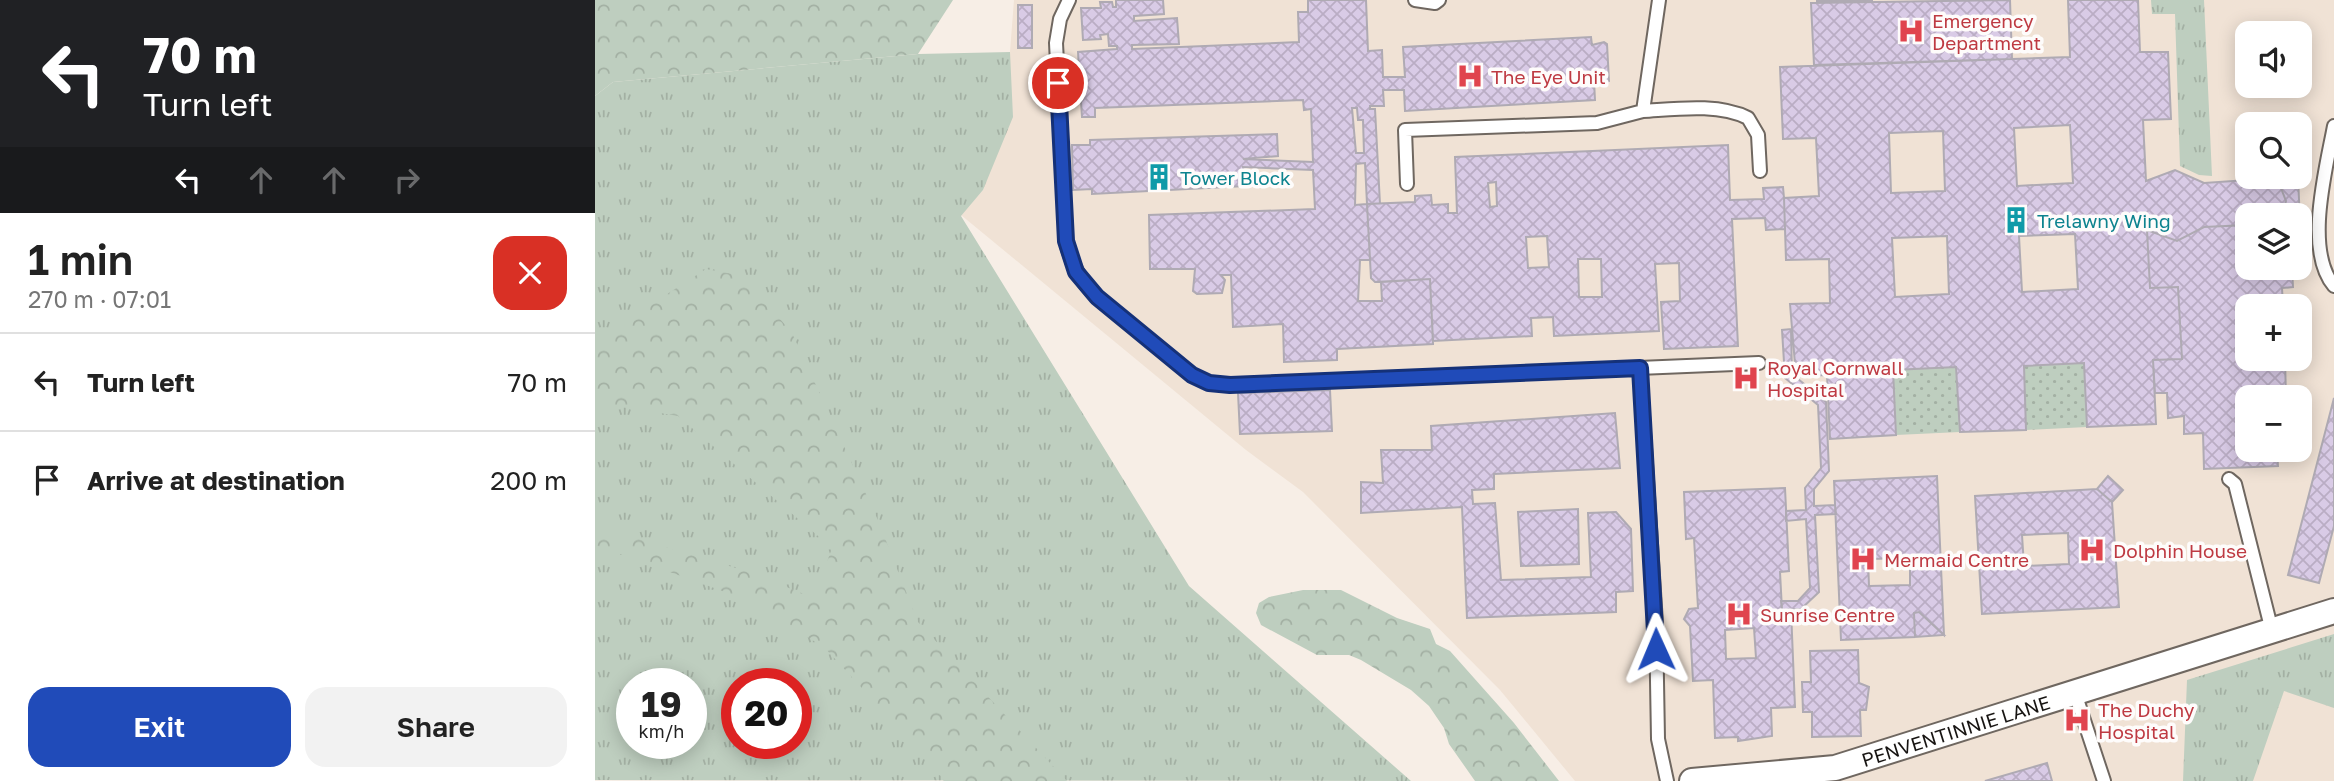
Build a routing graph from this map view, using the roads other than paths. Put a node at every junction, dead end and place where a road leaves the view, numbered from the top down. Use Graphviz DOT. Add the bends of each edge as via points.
graph roads {
  1 [pos="1069,0"];
  2 [pos="1415,0"];
  3 [pos="1439,0"];
  4 [pos="1659,0"];
  5 [pos="1643,111"];
  6 [pos="2334,126"];
  7 [pos="1760,171"];
  8 [pos="1407,184"];
  9 [pos="2334,286"];
  10 [pos="1759,363"];
  11 [pos="1640,368"];
  12 [pos="2229,479"];
  13 [pos="2334,611"];
  14 [pos="2272,631"];
  15 [pos="2075,694"];
  16 [pos="1667,781"];
  17 [pos="1692,781"];
  18 [pos="2104,781"];
  1 -- 11 [label="lane" via="1056,43 1070,259 1097,297 1192,375 1230,385"];
  2 -- 3 [label="lane"];
  4 -- 5 [label="lane"];
  5 -- 7 [label="lane" via="1699,109 1748,118 1758,135"];
  5 -- 8 [label="lane" via="1597,123 1405,130"];
  6 -- 9 [label="lane" via="2318,250"];
  10 -- 11 [label="lane"];
  11 -- 16 [label="lane" via="1656,624 1658,747"];
  12 -- 14 [label="lane" via="2235,484"];
  13 -- 14 [label="street, PENVENTINNIE LANE"];
  14 -- 15 [label="street, PENVENTINNIE LANE"];
  15 -- 17 [label="street, PENVENTINNIE LANE" via="1836,768"];
  15 -- 18 [label="lane"];
}
